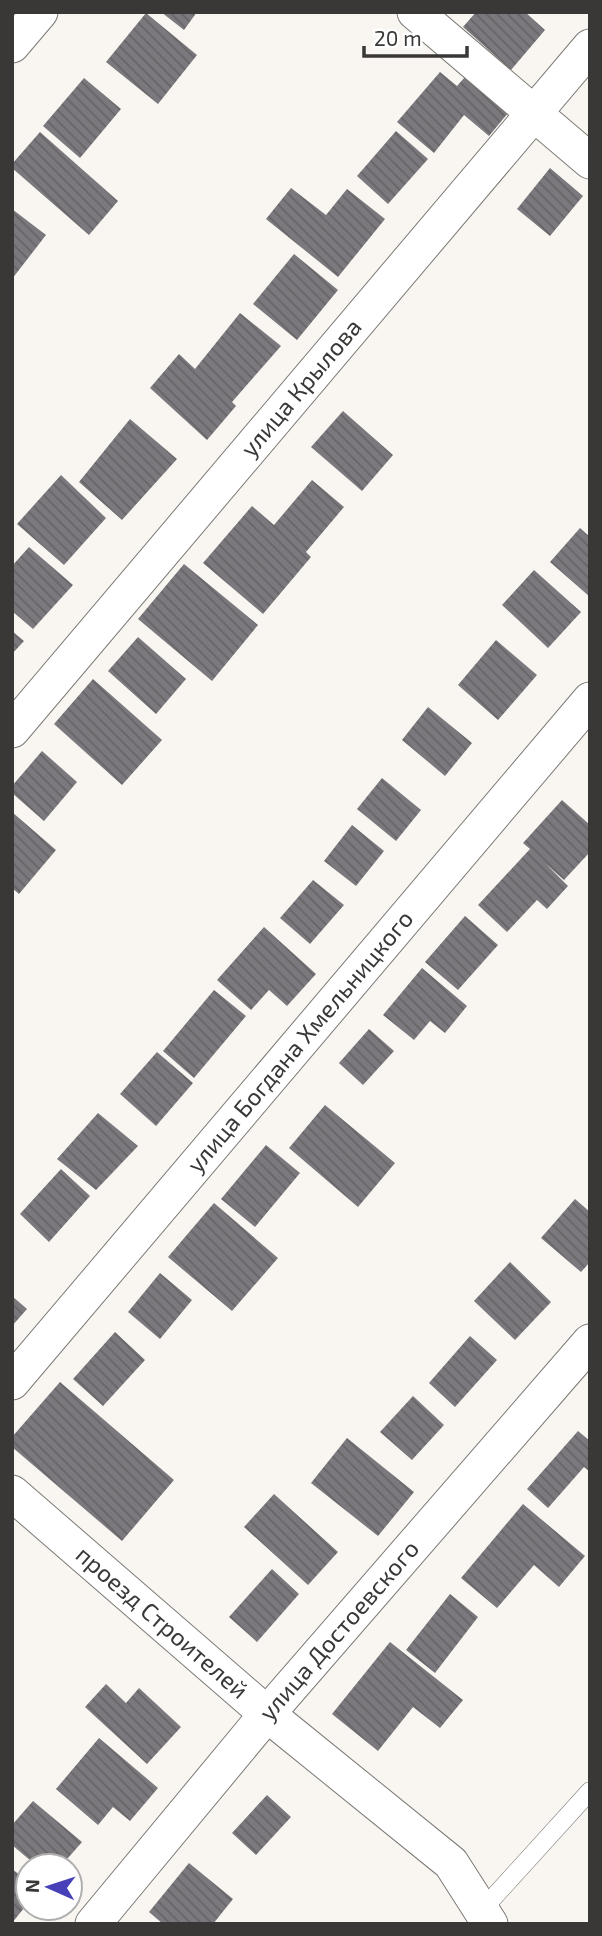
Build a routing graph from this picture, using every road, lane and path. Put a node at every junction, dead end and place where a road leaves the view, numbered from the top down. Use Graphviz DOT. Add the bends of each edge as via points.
graph roads {
  1 [pos="40,12"];
  2 [pos="415,12"];
  3 [pos="12,45"];
  4 [pos="590,47"];
  5 [pos="533,112"];
  6 [pos="590,161"];
  7 [pos="590,700"];
  8 [pos="12,730"];
  9 [pos="590,1342"];
  10 [pos="12,1382"];
  11 [pos="12,1493"];
  12 [pos="267,1714"];
  13 [pos="590,1791"];
  14 [pos="480,1919"];
  15 [pos="93,1924"];
  1 -- 3 [label="street"];
  2 -- 5 [label="street"];
  4 -- 5 [label="street, улица Крылова"];
  5 -- 6 [label="street"];
  5 -- 8 [label="street, улица Крылова"];
  7 -- 10 [label="street, улица Богдана Хмельницкого"];
  9 -- 12 [label="street, улица Достоевского"];
  11 -- 12 [label="street, проезд Строителей"];
  12 -- 14 [label="street, проезд Строителей" via="451,1863"];
  12 -- 15 [label="street, улица Достоевского"];
  13 -- 14 [label="lane"];
}
